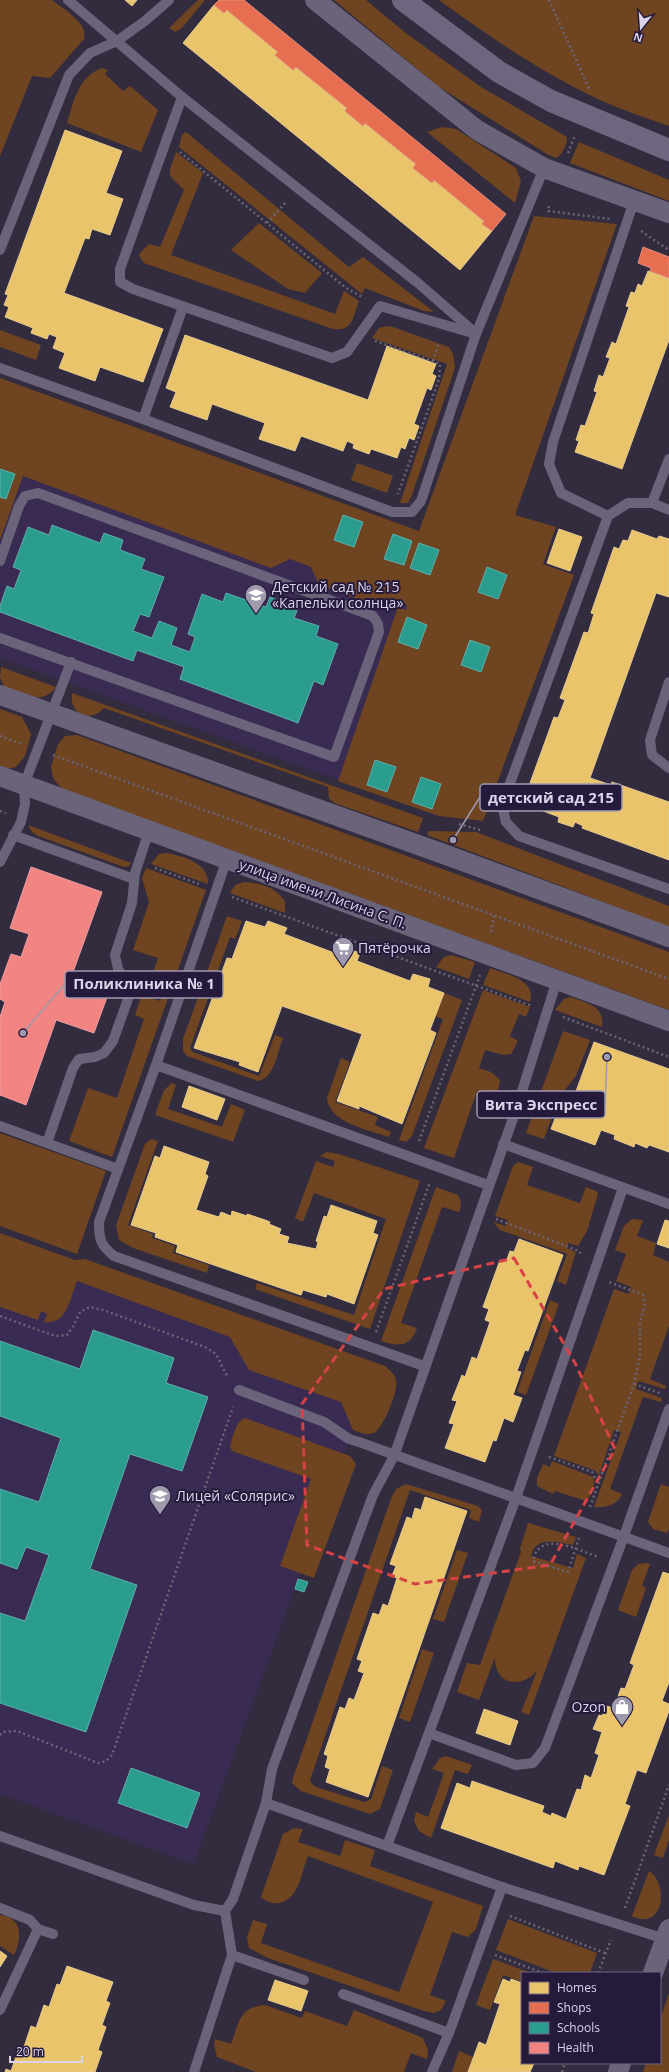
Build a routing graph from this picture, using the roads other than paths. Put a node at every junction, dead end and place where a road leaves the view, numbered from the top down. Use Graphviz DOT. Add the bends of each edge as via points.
graph roads {
  1 [pos="68,0"];
  2 [pos="169,0"];
  3 [pos="315,0"];
  4 [pos="403,0"];
  5 [pos="117,41"];
  6 [pos="182,97"];
  7 [pos="669,150"];
  8 [pos="544,168"];
  9 [pos="634,201"];
  10 [pos="669,213"];
  11 [pos="0,250"];
  12 [pos="183,307"];
  13 [pos="476,334"];
  14 [pos="0,368"];
  15 [pos="143,419"];
  16 [pos="669,459"];
  17 [pos="652,503"];
  18 [pos="669,510"];
  19 [pos="608,516"];
  20 [pos="0,561"];
  21 [pos="0,640"];
  22 [pos="71,662"];
  23 [pos="669,682"];
  24 [pos="0,695"];
  25 [pos="52,714"];
  26 [pos="669,768"];
  27 [pos="0,776"];
  28 [pos="24,785"];
  29 [pos="149,831"];
  30 [pos="13,835"];
  31 [pos="227,859"];
  32 [pos="0,862"];
  33 [pos="134,879"];
  34 [pos="669,889"];
  35 [pos="669,937"];
  36 [pos="557,980"];
  37 [pos="669,1021"];
  38 [pos="156,1065"];
  39 [pos="0,1126"];
  40 [pos="47,1143"];
  41 [pos="504,1144"];
  42 [pos="118,1169"];
  43 [pos="488,1185"];
  44 [pos="623,1188"];
  45 [pos="669,1204"];
  46 [pos="424,1366"];
  47 [pos="239,1390"];
  48 [pos="669,1409"];
  49 [pos="394,1456"];
  50 [pos="516,1498"];
  51 [pos="624,1536"];
  52 [pos="669,1553"];
  53 [pos="429,1734"];
  54 [pos="266,1803"];
  55 [pos="0,1836"];
  56 [pos="387,1846"];
  57 [pos="502,1887"];
  58 [pos="0,1908"];
  59 [pos="225,1911"];
  60 [pos="38,1929"];
  61 [pos="53,1934"];
  62 [pos="667,1934"];
  63 [pos="232,1955"];
  64 [pos="653,1972"];
  65 [pos="304,1980"];
  66 [pos="343,1994"];
  67 [pos="0,2010"];
  68 [pos="449,2033"];
  69 [pos="194,2072"];
  70 [pos="432,2072"];
  1 -- 5 [label="lane"];
  2 -- 5 [label="lane"];
  3 -- 8 [label="street" via="477,130"];
  4 -- 7 [label="main road" via="499,72 525,87 552,101"];
  5 -- 6 [label="lane"];
  5 -- 11 [label="lane" via="90,53 69,75"];
  6 -- 12 [label="lane" via="120,269 120,282"];
  6 -- 13 [label="lane" via="418,283"];
  8 -- 9 [label="street"];
  8 -- 13 [label="lane"];
  9 -- 10 [label="street"];
  9 -- 19 [label="lane" via="553,442 549,464 561,493"];
  12 -- 13 [label="lane" via="332,358 347,352 380,306"];
  12 -- 15 [label="lane"];
  13 -- 15 [label="lane" via="421,502 412,512 392,512"];
  14 -- 15 [label="lane"];
  16 -- 17 [label="lane"];
  17 -- 18 [label="lane"];
  17 -- 19 [label="lane" via="628,504"];
  19 -- 34 [label="lane" via="502,805 506,822 519,836"];
  20 -- 22 [label="lane" via="19,506 25,496 38,493 373,616 379,632 334,757"];
  21 -- 22 [label="lane"];
  22 -- 25 [label="lane"];
  23 -- 26 [label="lane" via="650,740 652,755"];
  24 -- 25 [label="street"];
  25 -- 28 [label="lane"];
  25 -- 35 [label="street"];
  27 -- 28 [label="street, улица имени Лисина С. П."];
  28 -- 29 [label="street, улица имени Лисина С. П."];
  28 -- 30 [label="lane" via="25,804 21,822"];
  29 -- 31 [label="street, улица имени Лисина С. П."];
  29 -- 33 [label="lane"];
  30 -- 32 [label="lane"];
  30 -- 33 [label="lane"];
  31 -- 36 [label="street, улица имени Лисина С. П."];
  31 -- 38 [label="lane"];
  33 -- 40 [label="lane" via="132,903 114,955 129,989 128,999 113,1041 104,1053 79,1059 73,1068"];
  36 -- 37 [label="street, улица имени Лисина С. П."];
  36 -- 41 [label="lane"];
  38 -- 42 [label="lane"];
  38 -- 43 [label="lane"];
  39 -- 40 [label="lane"];
  40 -- 42 [label="lane"];
  41 -- 43 [label="lane"];
  41 -- 44 [label="lane"];
  42 -- 46 [label="lane" via="99,1222 103,1247 114,1256"];
  43 -- 46 [label="lane"];
  44 -- 45 [label="lane"];
  44 -- 50 [label="lane"];
  46 -- 49 [label="lane"];
  47 -- 49 [label="lane" via="324,1422 349,1439"];
  48 -- 51 [label="lane"];
  49 -- 50 [label="lane"];
  49 -- 54 [label="lane" via="373,1495 336,1593 272,1769"];
  50 -- 51 [label="lane"];
  50 -- 53 [label="lane"];
  51 -- 52 [label="lane"];
  51 -- 53 [label="lane" via="545,1748 533,1763 516,1765"];
  53 -- 56 [label="lane"];
  54 -- 56 [label="lane"];
  54 -- 59 [label="lane" via="233,1899"];
  55 -- 59 [label="lane" via="194,1905"];
  56 -- 57 [label="lane"];
  57 -- 62 [label="lane" via="618,1924"];
  57 -- 68 [label="lane"];
  58 -- 60 [label="lane" via="30,1920"];
  59 -- 63 [label="lane"];
  60 -- 61 [label="lane"];
  60 -- 67 [label="lane"];
  62 -- 64 [label="street"];
  63 -- 65 [label="lane"];
  63 -- 69 [label="lane"];
  66 -- 68 [label="lane"];
  68 -- 70 [label="lane"];
}
